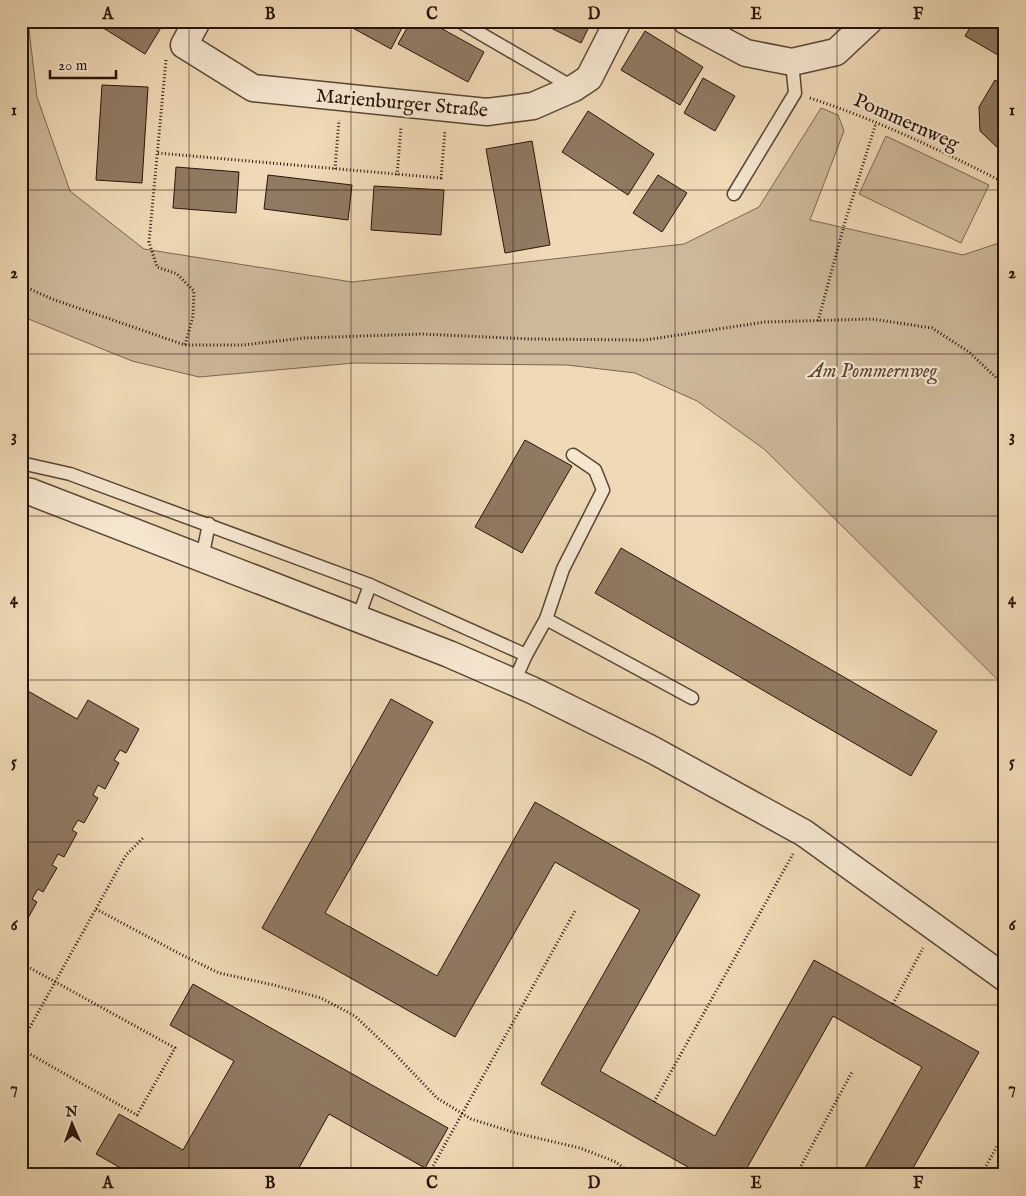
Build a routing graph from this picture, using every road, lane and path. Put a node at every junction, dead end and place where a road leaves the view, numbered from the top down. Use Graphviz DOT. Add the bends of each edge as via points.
graph roads {
  1 [pos="197,21"];
  2 [pos="459,21"];
  3 [pos="618,21"];
  4 [pos="686,21"];
  5 [pos="870,21"];
  6 [pos="184,45"];
  7 [pos="792,62"];
  8 [pos="574,88"];
  9 [pos="795,93"];
  10 [pos="340,97"];
  11 [pos="404,103"];
  12 [pos="446,108"];
  13 [pos="876,123"];
  14 [pos="158,153"];
  15 [pos="335,169"];
  16 [pos="397,175"];
  17 [pos="1005,183"];
  18 [pos="734,194"];
  19 [pos="21,285"];
  20 [pos="818,321"];
  21 [pos="185,345"];
  22 [pos="1005,386"];
  23 [pos="573,455"];
  24 [pos="21,463"];
  25 [pos="21,490"];
  26 [pos="209,524"];
  27 [pos="202,558"];
  28 [pos="370,585"];
  29 [pos="358,618"];
  30 [pos="546,619"];
  31 [pos="526,656"];
  32 [pos="514,682"];
  33 [pos="692,698"];
  34 [pos="804,833"];
  35 [pos="143,838"];
  36 [pos="96,909"];
  37 [pos="575,911"];
  38 [pos="935,926"];
  39 [pos="21,963"];
  40 [pos="1005,978"];
  41 [pos="56,982"];
  42 [pos="893,1004"];
  43 [pos="21,1043"];
  44 [pos="21,1049"];
  45 [pos="852,1072"];
  46 [pos="654,1102"];
  47 [pos="462,1114"];
  48 [pos="1005,1132"];
  49 [pos="428,1175"];
  50 [pos="633,1175"];
  51 [pos="796,1175"];
  52 [pos="981,1175"];
  1 -- 6 [label="street"];
  2 -- 8 [label="lane"];
  3 -- 8 [label="street, Marienburger Straße" via="589,78"];
  4 -- 7 [label="street" via="746,53"];
  5 -- 7 [label="street" via="836,52"];
  6 -- 10 [label="street, Marienburger Straße" via="253,88"];
  6 -- 14 [label="path" via="166,56"];
  7 -- 9 [label="lane"];
  8 -- 12 [label="street, Marienburger Straße" via="533,106 487,112"];
  9 -- 13 [label="path, Pommernweg"];
  9 -- 18 [label="lane"];
  10 -- 11 [label="street, Marienburger Straße"];
  10 -- 15 [label="path"];
  11 -- 12 [label="street, Marienburger Straße"];
  11 -- 16 [label="path"];
  12 -- 16 [label="path" via="441,178"];
  13 -- 17 [label="path, Pommernweg"];
  13 -- 20 [label="path"];
  14 -- 15 [label="path"];
  14 -- 21 [label="path" via="149,242 157,267 177,274 194,291 193,316"];
  15 -- 16 [label="path"];
  19 -- 21 [label="path"];
  20 -- 21 [label="path" via="765,322 645,340 422,334 304,338 243,345"];
  20 -- 22 [label="path" via="872,319 932,328 969,352"];
  23 -- 30 [label="lane" via="595,470 603,490 563,569"];
  24 -- 26 [label="lane" via="70,474"];
  25 -- 27 [label="street"];
  26 -- 27 [label="lane"];
  26 -- 28 [label="lane"];
  27 -- 29 [label="street"];
  28 -- 29 [label="lane"];
  28 -- 31 [label="lane"];
  29 -- 32 [label="street"];
  30 -- 31 [label="lane"];
  30 -- 33 [label="lane"];
  31 -- 32 [label="lane"];
  32 -- 34 [label="street" via="651,749"];
  34 -- 38 [label="street"];
  34 -- 46 [label="path"];
  35 -- 36 [label="path" via="126,855"];
  36 -- 41 [label="path"];
  36 -- 47 [label="path" via="219,973 321,998 354,1016 437,1098"];
  37 -- 47 [label="path"];
  38 -- 40 [label="street"];
  38 -- 42 [label="path"];
  39 -- 41 [label="path"];
  41 -- 43 [label="path"];
  41 -- 44 [label="path" via="175,1048 137,1115"];
  45 -- 51 [label="path"];
  47 -- 49 [label="path"];
  47 -- 50 [label="path" via="516,1133 580,1148 616,1162"];
  48 -- 52 [label="path"];
}
